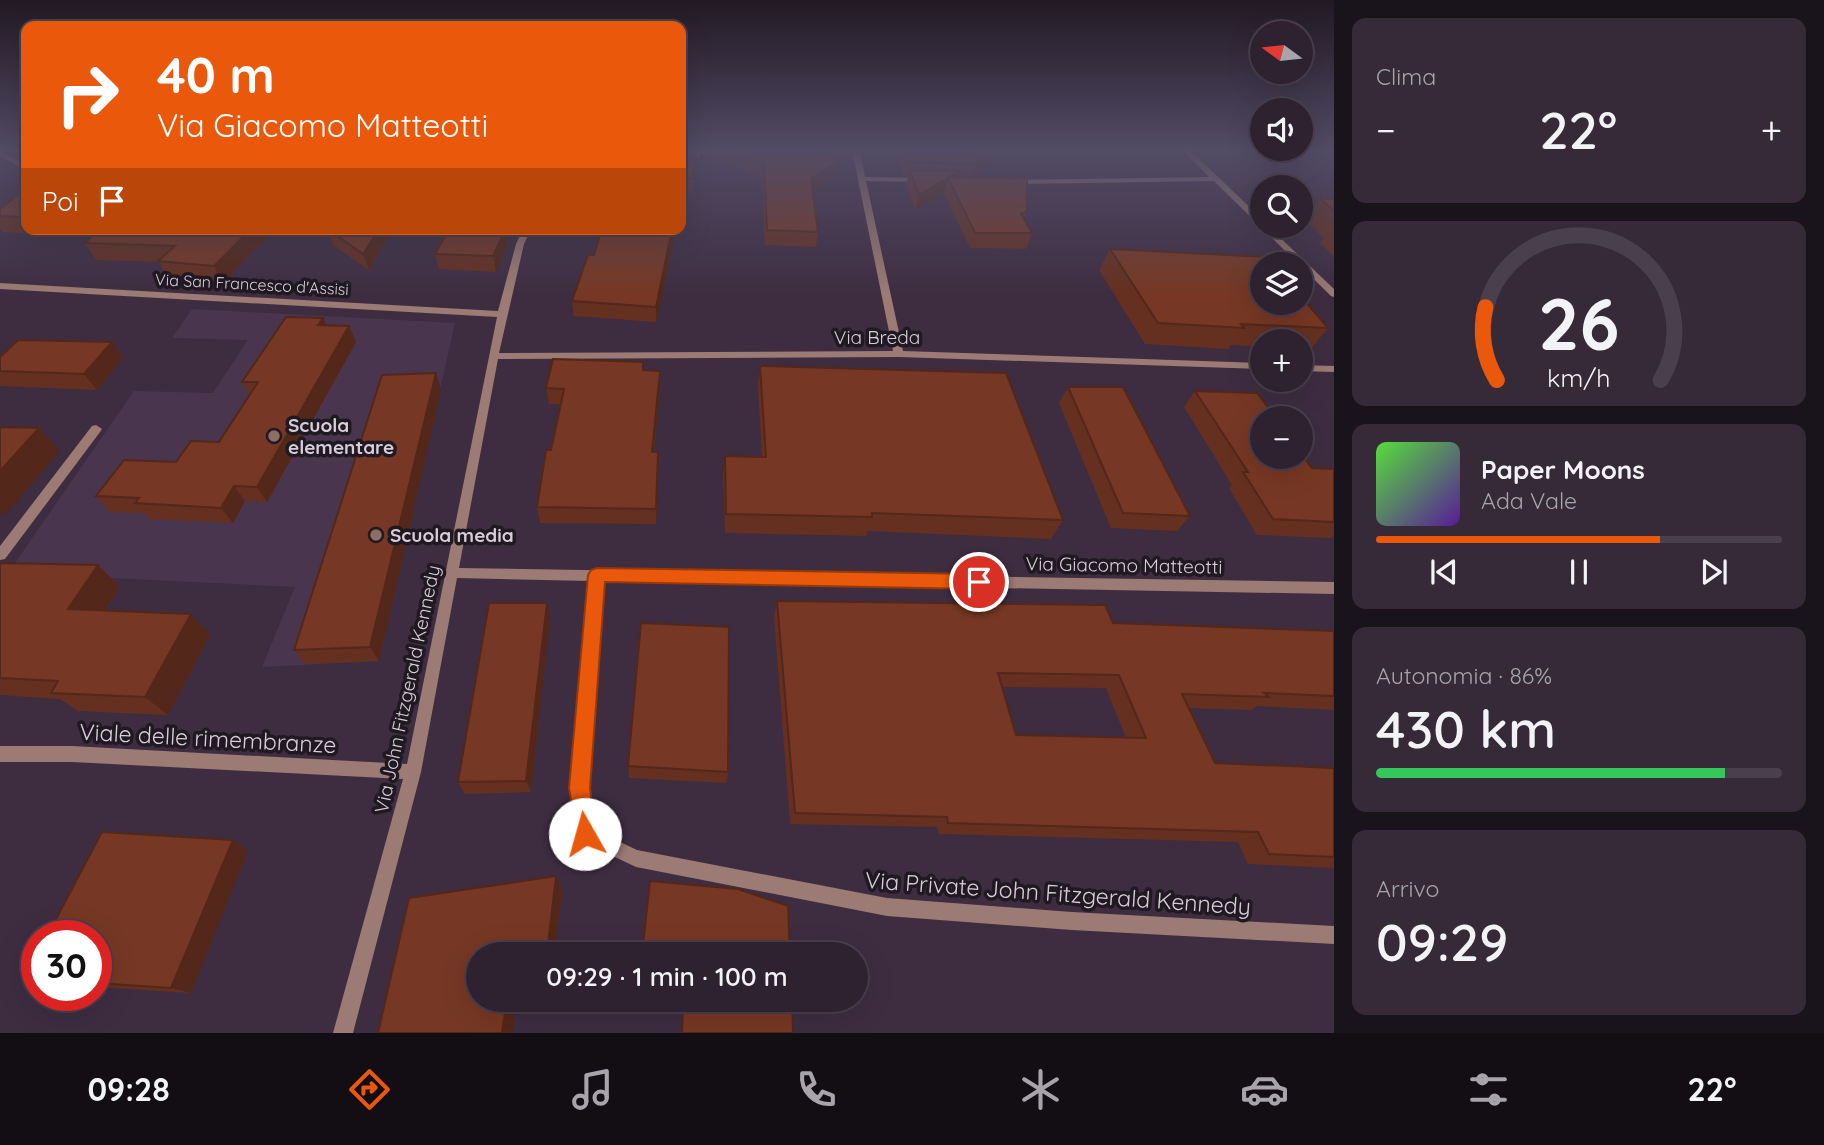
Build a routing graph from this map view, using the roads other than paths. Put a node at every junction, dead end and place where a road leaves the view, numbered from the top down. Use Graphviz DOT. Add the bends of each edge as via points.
graph roads {
  1 [pos="866,198"];
  2 [pos="1236,198"];
  3 [pos="1250,212"];
  4 [pos="524,235"];
  5 [pos="1276,238"];
  6 [pos="509,241"];
  7 [pos="520,244"];
  8 [pos="0,286"];
  9 [pos="1334,295"];
  10 [pos="502,314"];
  11 [pos="899,354"];
  12 [pos="493,356"];
  13 [pos="1250,366"];
  14 [pos="1313,368"];
  15 [pos="1334,369"];
  16 [pos="96,429"];
  17 [pos="0,555"];
  18 [pos="451,573"];
  19 [pos="597,575"];
  20 [pos="1334,588"];
  21 [pos="0,754"];
  22 [pos="413,772"];
  23 [pos="1334,935"];
  24 [pos="343,1033"];
  1 -- 11 [label="street"];
  2 -- 3 [label="street"];
  4 -- 7 [label="street, Via John Fitzgerald Kennedy"];
  5 -- 9 [label="street"];
  6 -- 7 [label="street"];
  7 -- 10 [label="street, Via John Fitzgerald Kennedy"];
  8 -- 10 [label="street, Via San Francesco d'Assisi"];
  10 -- 12 [label="street, Via John Fitzgerald Kennedy"];
  11 -- 12 [label="street, Via Breda"];
  11 -- 13 [label="street, Via Breda"];
  12 -- 18 [label="street, Via John Fitzgerald Kennedy"];
  14 -- 15 [label="street"];
  16 -- 17 [label="street"];
  18 -- 19 [label="street, Via Giacomo Matteotti"];
  18 -- 22 [label="street, Via John Fitzgerald Kennedy"];
  19 -- 20 [label="street, Via Giacomo Matteotti"];
  19 -- 23 [label="street, Via Private John Fitzgerald Kennedy" via="580,788 585,834 636,858 887,907"];
  21 -- 22 [label="street, Viale delle rimembranze"];
  22 -- 24 [label="street, Via John Fitzgerald Kennedy"];
}
